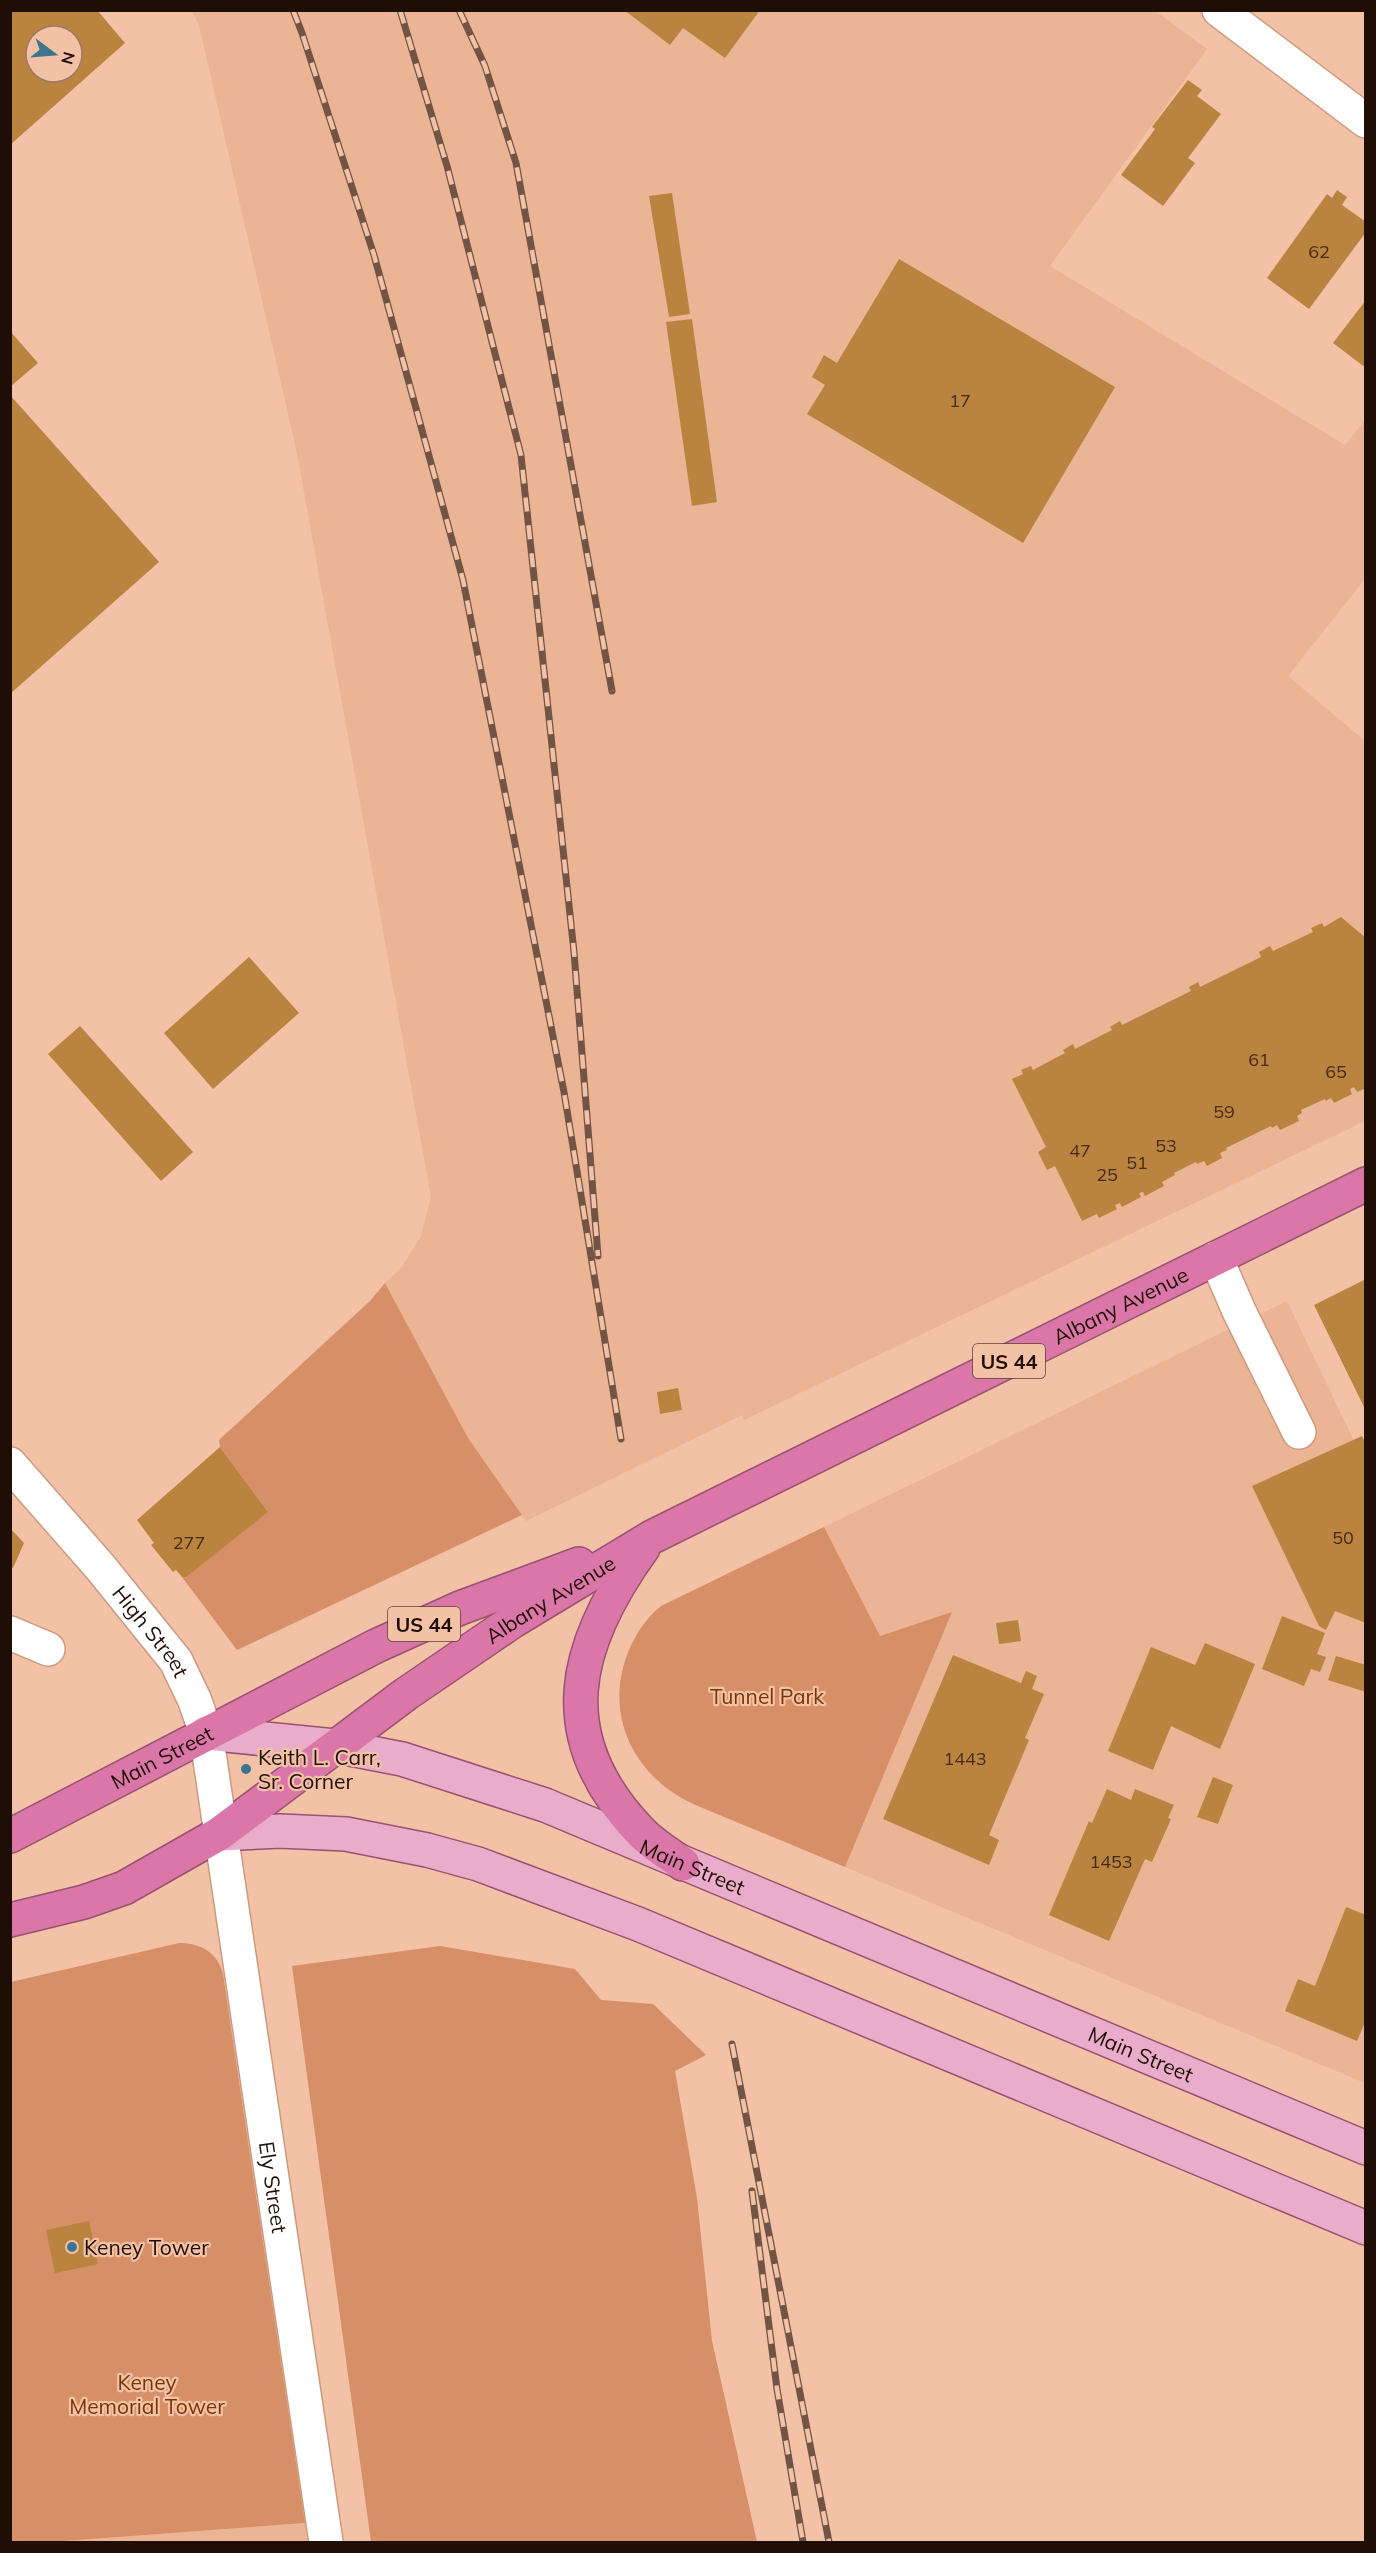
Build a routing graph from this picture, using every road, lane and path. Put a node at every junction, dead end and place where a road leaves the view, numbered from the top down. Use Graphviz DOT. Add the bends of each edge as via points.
graph roads {
  1 [pos="1219,10"];
  2 [pos="1365,121"];
  3 [pos="1365,1184"];
  4 [pos="1216,1258"];
  5 [pos="1299,1432"];
  6 [pos="10,1464"];
  7 [pos="651,1537"];
  8 [pos="10,1633"];
  9 [pos="48,1649"];
  10 [pos="206,1733"];
  11 [pos="335,1746"];
  12 [pos="219,1834"];
  13 [pos="10,1836"];
  14 [pos="683,1864"];
  15 [pos="10,1920"];
  16 [pos="1365,2148"];
  17 [pos="1365,2228"];
  18 [pos="326,2542"];
  1 -- 2 [label="street"];
  3 -- 4 [label="highway, Albany Avenue / US 44"];
  4 -- 5 [label="street"];
  4 -- 7 [label="highway, Albany Avenue / US 44"];
  6 -- 10 [label="street, High Street" via="176,1661"];
  7 -- 10 [label="highway, Albany Avenue / US 44" via="460,1608"];
  7 -- 11 [label="highway, Albany Avenue / US 44" via="513,1621"];
  7 -- 14 [label="highway" via="617,1584 596,1625 584,1662 580,1699 584,1736 614,1801 641,1833"];
  8 -- 9 [label="street"];
  10 -- 11 [label="main road, Main Street"];
  10 -- 12 [label="street, High Street"];
  10 -- 13 [label="highway, Main Street / US 44"];
  11 -- 12 [label="highway, Albany Avenue / US 44"];
  11 -- 14 [label="main road, Main Street" via="402,1759 545,1805"];
  12 -- 15 [label="highway, US 44" via="124,1888"];
  12 -- 17 [label="main road" via="346,1834 489,1867 638,1924"];
  12 -- 18 [label="street, Ely Street"];
  14 -- 16 [label="main road, Main Street"];
}
